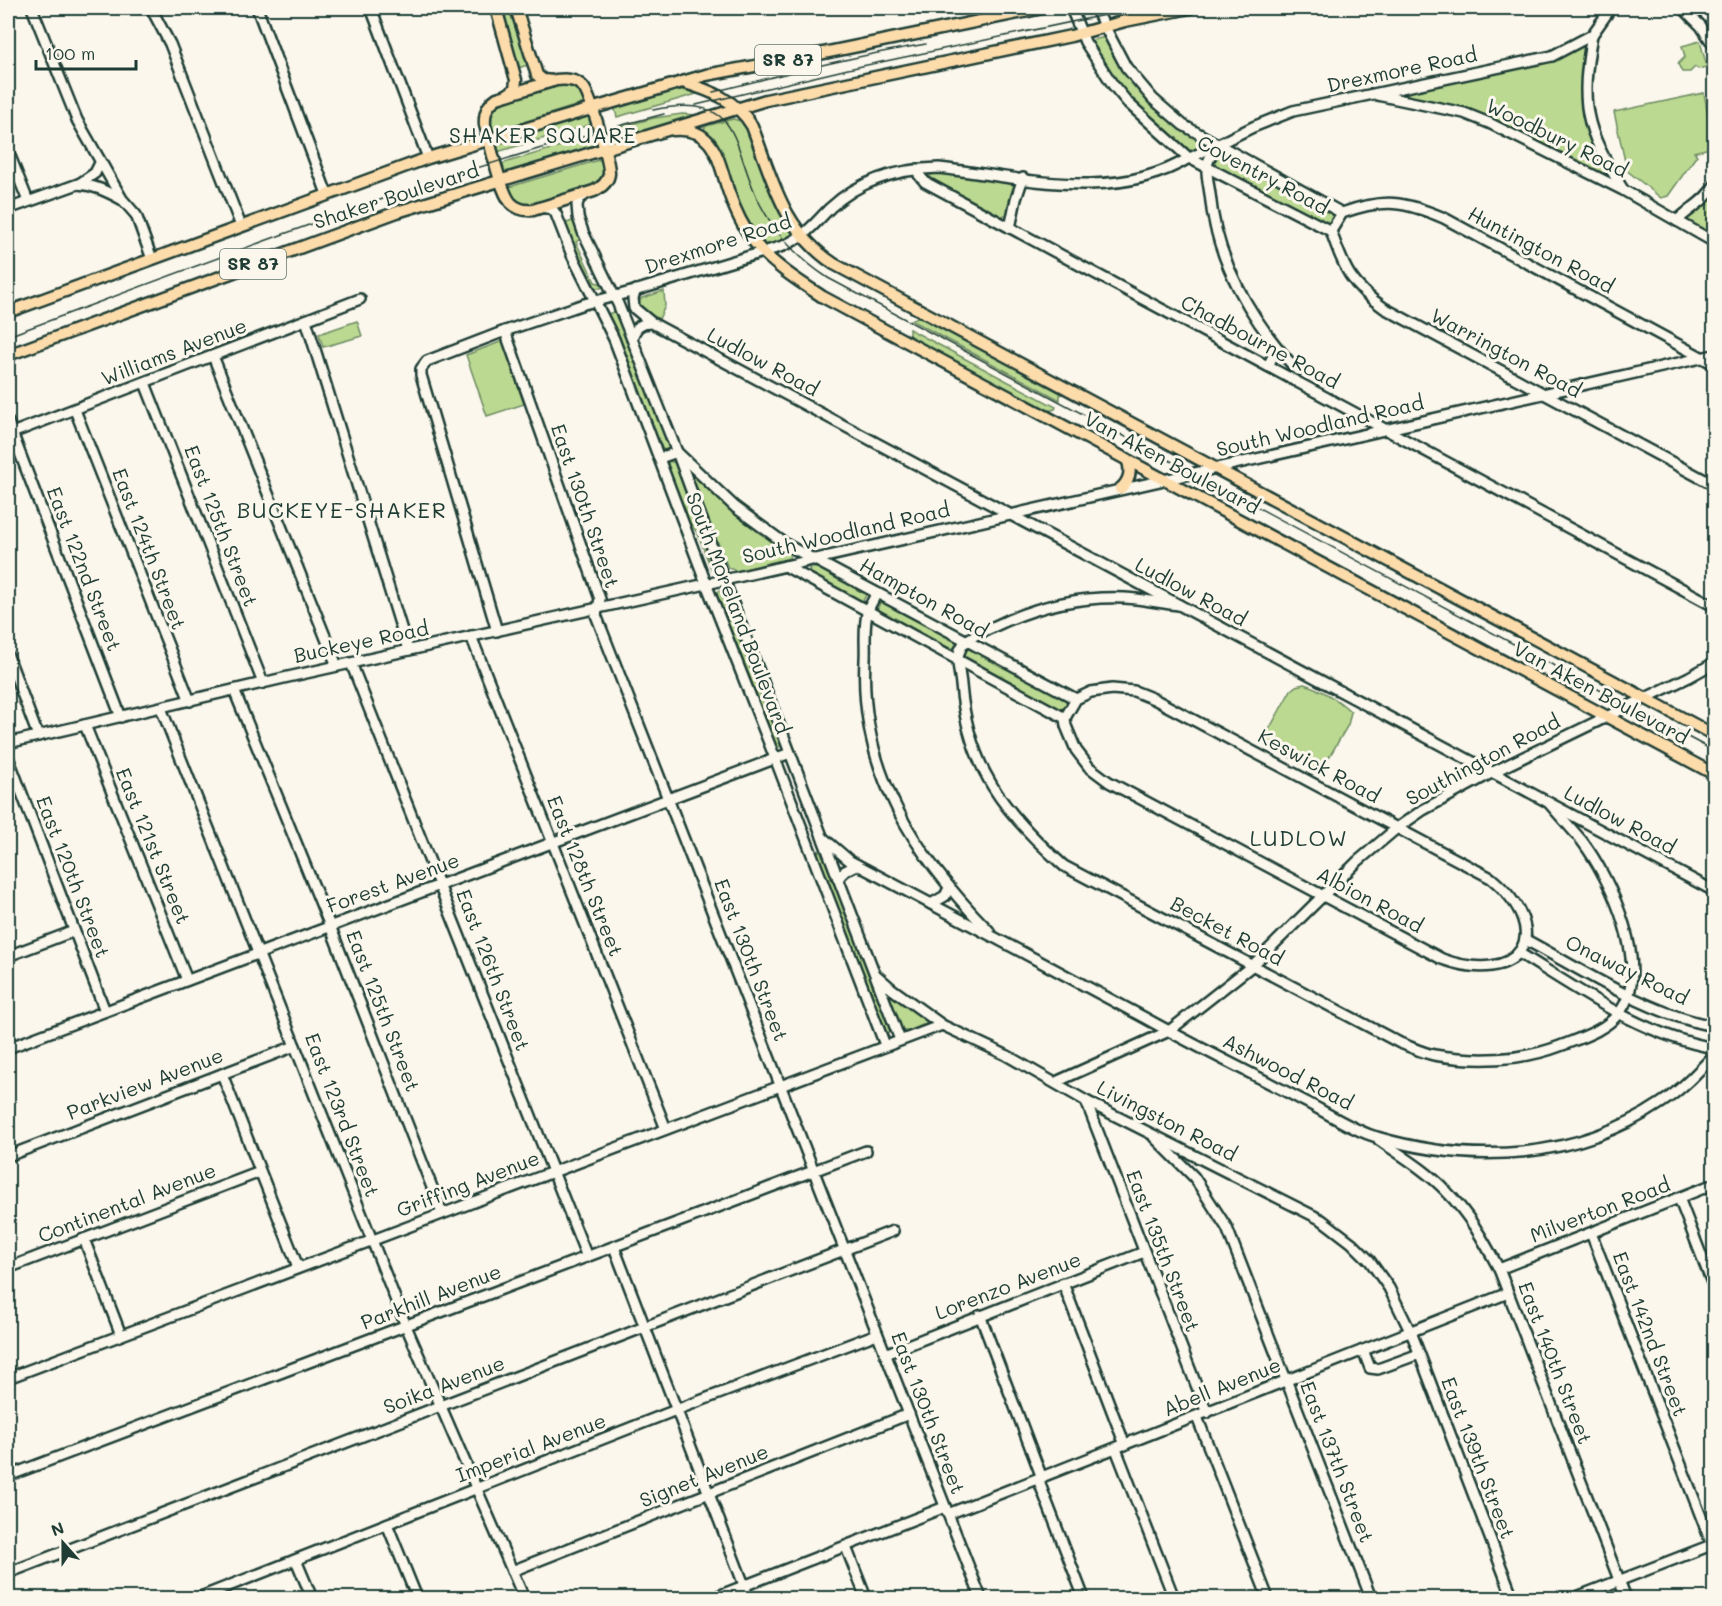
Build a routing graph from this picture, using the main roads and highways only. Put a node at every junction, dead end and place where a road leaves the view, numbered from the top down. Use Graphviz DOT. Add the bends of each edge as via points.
graph roads {
  1 [pos="499,8"];
  2 [pos="516,8"];
  3 [pos="1043,8"];
  4 [pos="1190,8"];
  5 [pos="556,80"];
  6 [pos="682,82"];
  7 [pos="506,95"];
  8 [pos="592,109"];
  9 [pos="737,109"];
  10 [pos="673,130"];
  11 [pos="489,140"];
  12 [pos="604,149"];
  13 [pos="501,180"];
  14 [pos="8,312"];
  15 [pos="8,355"];
  16 [pos="1127,459"];
  17 [pos="1120,489"];
  18 [pos="1714,735"];
  19 [pos="1714,774"];
  1 -- 7 [label="main road" via="516,80 515,89"];
  2 -- 5 [label="main road" via="537,75 543,80"];
  3 -- 6 [label="main road, Shaker Boulevard / SR 87"];
  4 -- 9 [label="main road, Shaker Boulevard / SR 87"];
  5 -- 7 [label="main road"];
  5 -- 8 [label="main road" via="581,85"];
  6 -- 8 [label="main road, Shaker Boulevard / SR 87"];
  6 -- 9 [label="main road, Van Aken Boulevard" via="714,92"];
  7 -- 11 [label="main road" via="492,102 485,114"];
  8 -- 11 [label="main road, Shaker Boulevard / SR 87"];
  8 -- 12 [label="main road"];
  9 -- 10 [label="main road, Shaker Boulevard / SR 87"];
  9 -- 18 [label="main road, Van Aken Boulevard" via="752,126 783,206 817,252 834,264"];
  10 -- 12 [label="main road, Shaker Boulevard / SR 87"];
  10 -- 16 [label="main road, Van Aken Boulevard" via="696,133 715,148 735,208 753,240 791,274 825,298"];
  11 -- 13 [label="main road"];
  11 -- 14 [label="main road, Shaker Boulevard / SR 87" via="327,194"];
  12 -- 13 [label="main road, Shaker Boulevard / SR 87"];
  12 -- 13 [label="main road" via="609,168 606,181 585,195 525,210 509,200"];
  13 -- 15 [label="main road, Shaker Boulevard / SR 87" via="384,216"];
  16 -- 17 [label="main road" via="1131,471"];
  16 -- 19 [label="main road, Van Aken Boulevard"];
}
